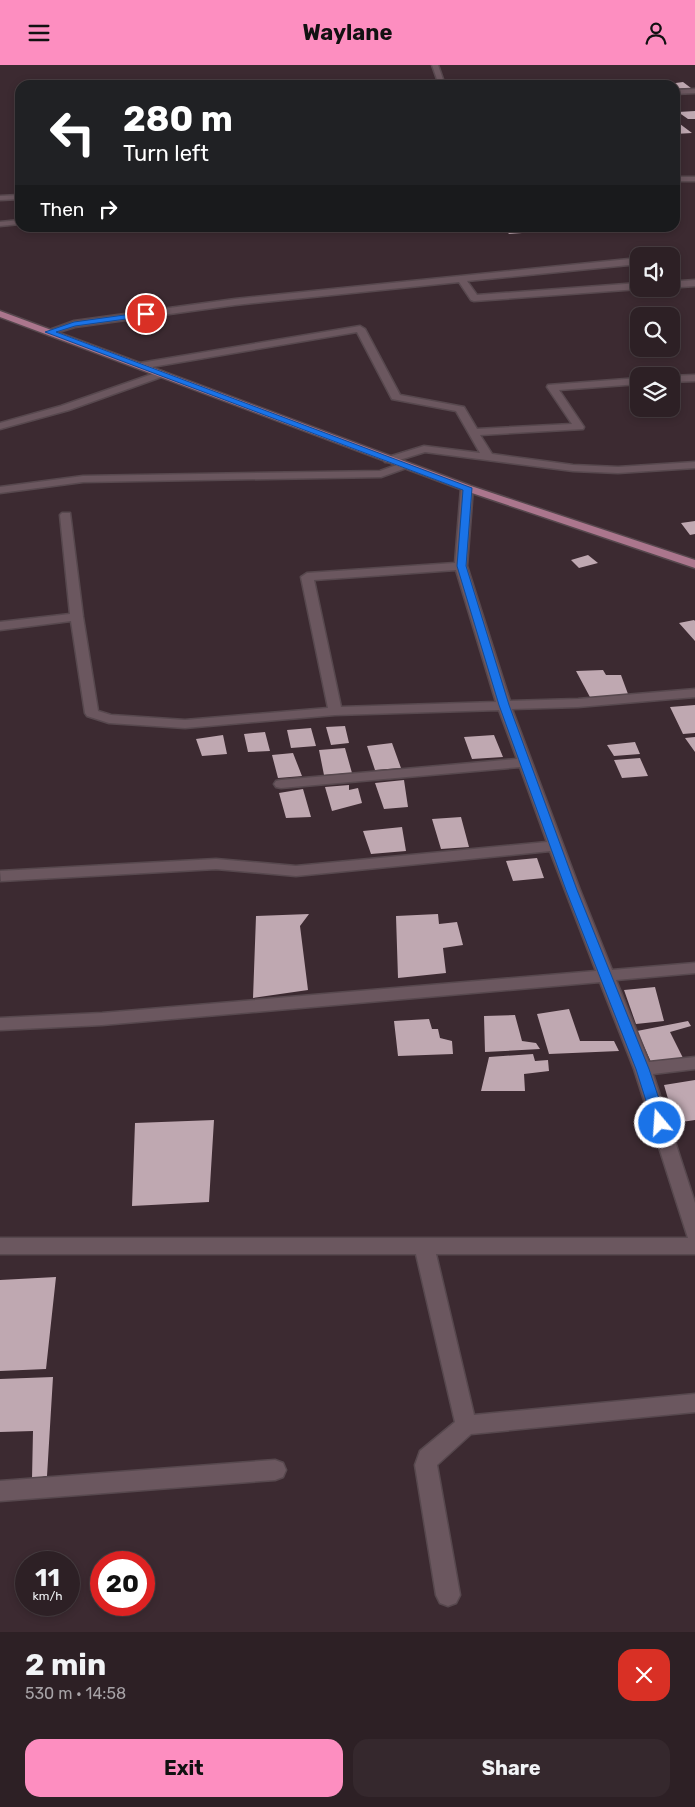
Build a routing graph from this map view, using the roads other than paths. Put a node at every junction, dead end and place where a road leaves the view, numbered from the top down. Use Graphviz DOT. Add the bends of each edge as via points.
graph roads {
  1 [pos="435,65"];
  2 [pos="440,80"];
  3 [pos="695,91"];
  4 [pos="680,92"];
  5 [pos="680,179"];
  6 [pos="695,179"];
  7 [pos="15,197"];
  8 [pos="0,198"];
  9 [pos="15,223"];
  10 [pos="0,224"];
  11 [pos="630,262"];
  12 [pos="461,279"];
  13 [pos="695,283"];
  14 [pos="681,284"];
  15 [pos="630,288"];
  16 [pos="0,314"];
  17 [pos="49,332"];
  18 [pos="140,366"];
  19 [pos="161,374"];
  20 [pos="695,378"];
  21 [pos="680,379"];
  22 [pos="630,382"];
  23 [pos="0,426"];
  24 [pos="473,432"];
  25 [pos="488,457"];
  26 [pos="389,459"];
  27 [pos="405,465"];
  28 [pos="695,465"];
  29 [pos="467,488"];
  30 [pos="0,490"];
  31 [pos="66,515"];
  32 [pos="695,564"];
  33 [pos="461,566"];
  34 [pos="77,617"];
  35 [pos="0,626"];
  36 [pos="695,693"];
  37 [pos="504,705"];
  38 [pos="335,711"];
  39 [pos="525,762"];
  40 [pos="281,784"];
  41 [pos="556,846"];
  42 [pos="1,877"];
  43 [pos="695,968"];
  44 [pos="606,977"];
  45 [pos="0,1024"];
  46 [pos="695,1063"];
  47 [pos="643,1069"];
  48 [pos="695,1233"];
  49 [pos="424,1246"];
  50 [pos="695,1246"];
  51 [pos="0,1247"];
  52 [pos="695,1403"];
  53 [pos="466,1425"];
  54 [pos="275,1470"];
  55 [pos="0,1491"];
  56 [pos="448,1595"];
  1 -- 2 [label="street"];
  3 -- 4 [label="street"];
  5 -- 6 [label="street"];
  7 -- 8 [label="street"];
  9 -- 10 [label="street"];
  11 -- 12 [label="street"];
  12 -- 15 [label="street" via="474,299"];
  12 -- 17 [label="street" via="235,302 74,324"];
  13 -- 14 [label="street"];
  16 -- 17 [label="main road"];
  17 -- 18 [label="main road"];
  18 -- 19 [label="main road"];
  18 -- 24 [label="street" via="360,329 396,397 460,409"];
  19 -- 23 [label="street" via="65,408"];
  19 -- 26 [label="main road"];
  20 -- 21 [label="street"];
  22 -- 24 [label="street" via="552,387 579,427"];
  24 -- 25 [label="street"];
  25 -- 26 [label="street" via="424,449"];
  25 -- 28 [label="street" via="618,470"];
  26 -- 27 [label="main road"];
  27 -- 29 [label="main road"];
  27 -- 30 [label="street" via="381,474 83,479"];
  29 -- 32 [label="main road"];
  29 -- 33 [label="street"];
  31 -- 34 [label="street"];
  33 -- 37 [label="street"];
  33 -- 38 [label="street" via="307,577"];
  34 -- 35 [label="street"];
  34 -- 38 [label="street" via="92,713 109,719 185,724"];
  36 -- 37 [label="street" via="578,703"];
  37 -- 38 [label="street"];
  37 -- 39 [label="street"];
  39 -- 40 [label="street"];
  39 -- 41 [label="street"];
  41 -- 42 [label="street" via="296,871 216,864"];
  41 -- 44 [label="street"];
  43 -- 44 [label="street"];
  44 -- 45 [label="street" via="102,1019"];
  44 -- 47 [label="street"];
  46 -- 47 [label="street"];
  47 -- 48 [label="street"];
  49 -- 50 [label="street"];
  49 -- 51 [label="street"];
  49 -- 53 [label="street"];
  52 -- 53 [label="street"];
  53 -- 56 [label="street" via="432,1454 426,1465"];
  54 -- 55 [label="street"];
}
